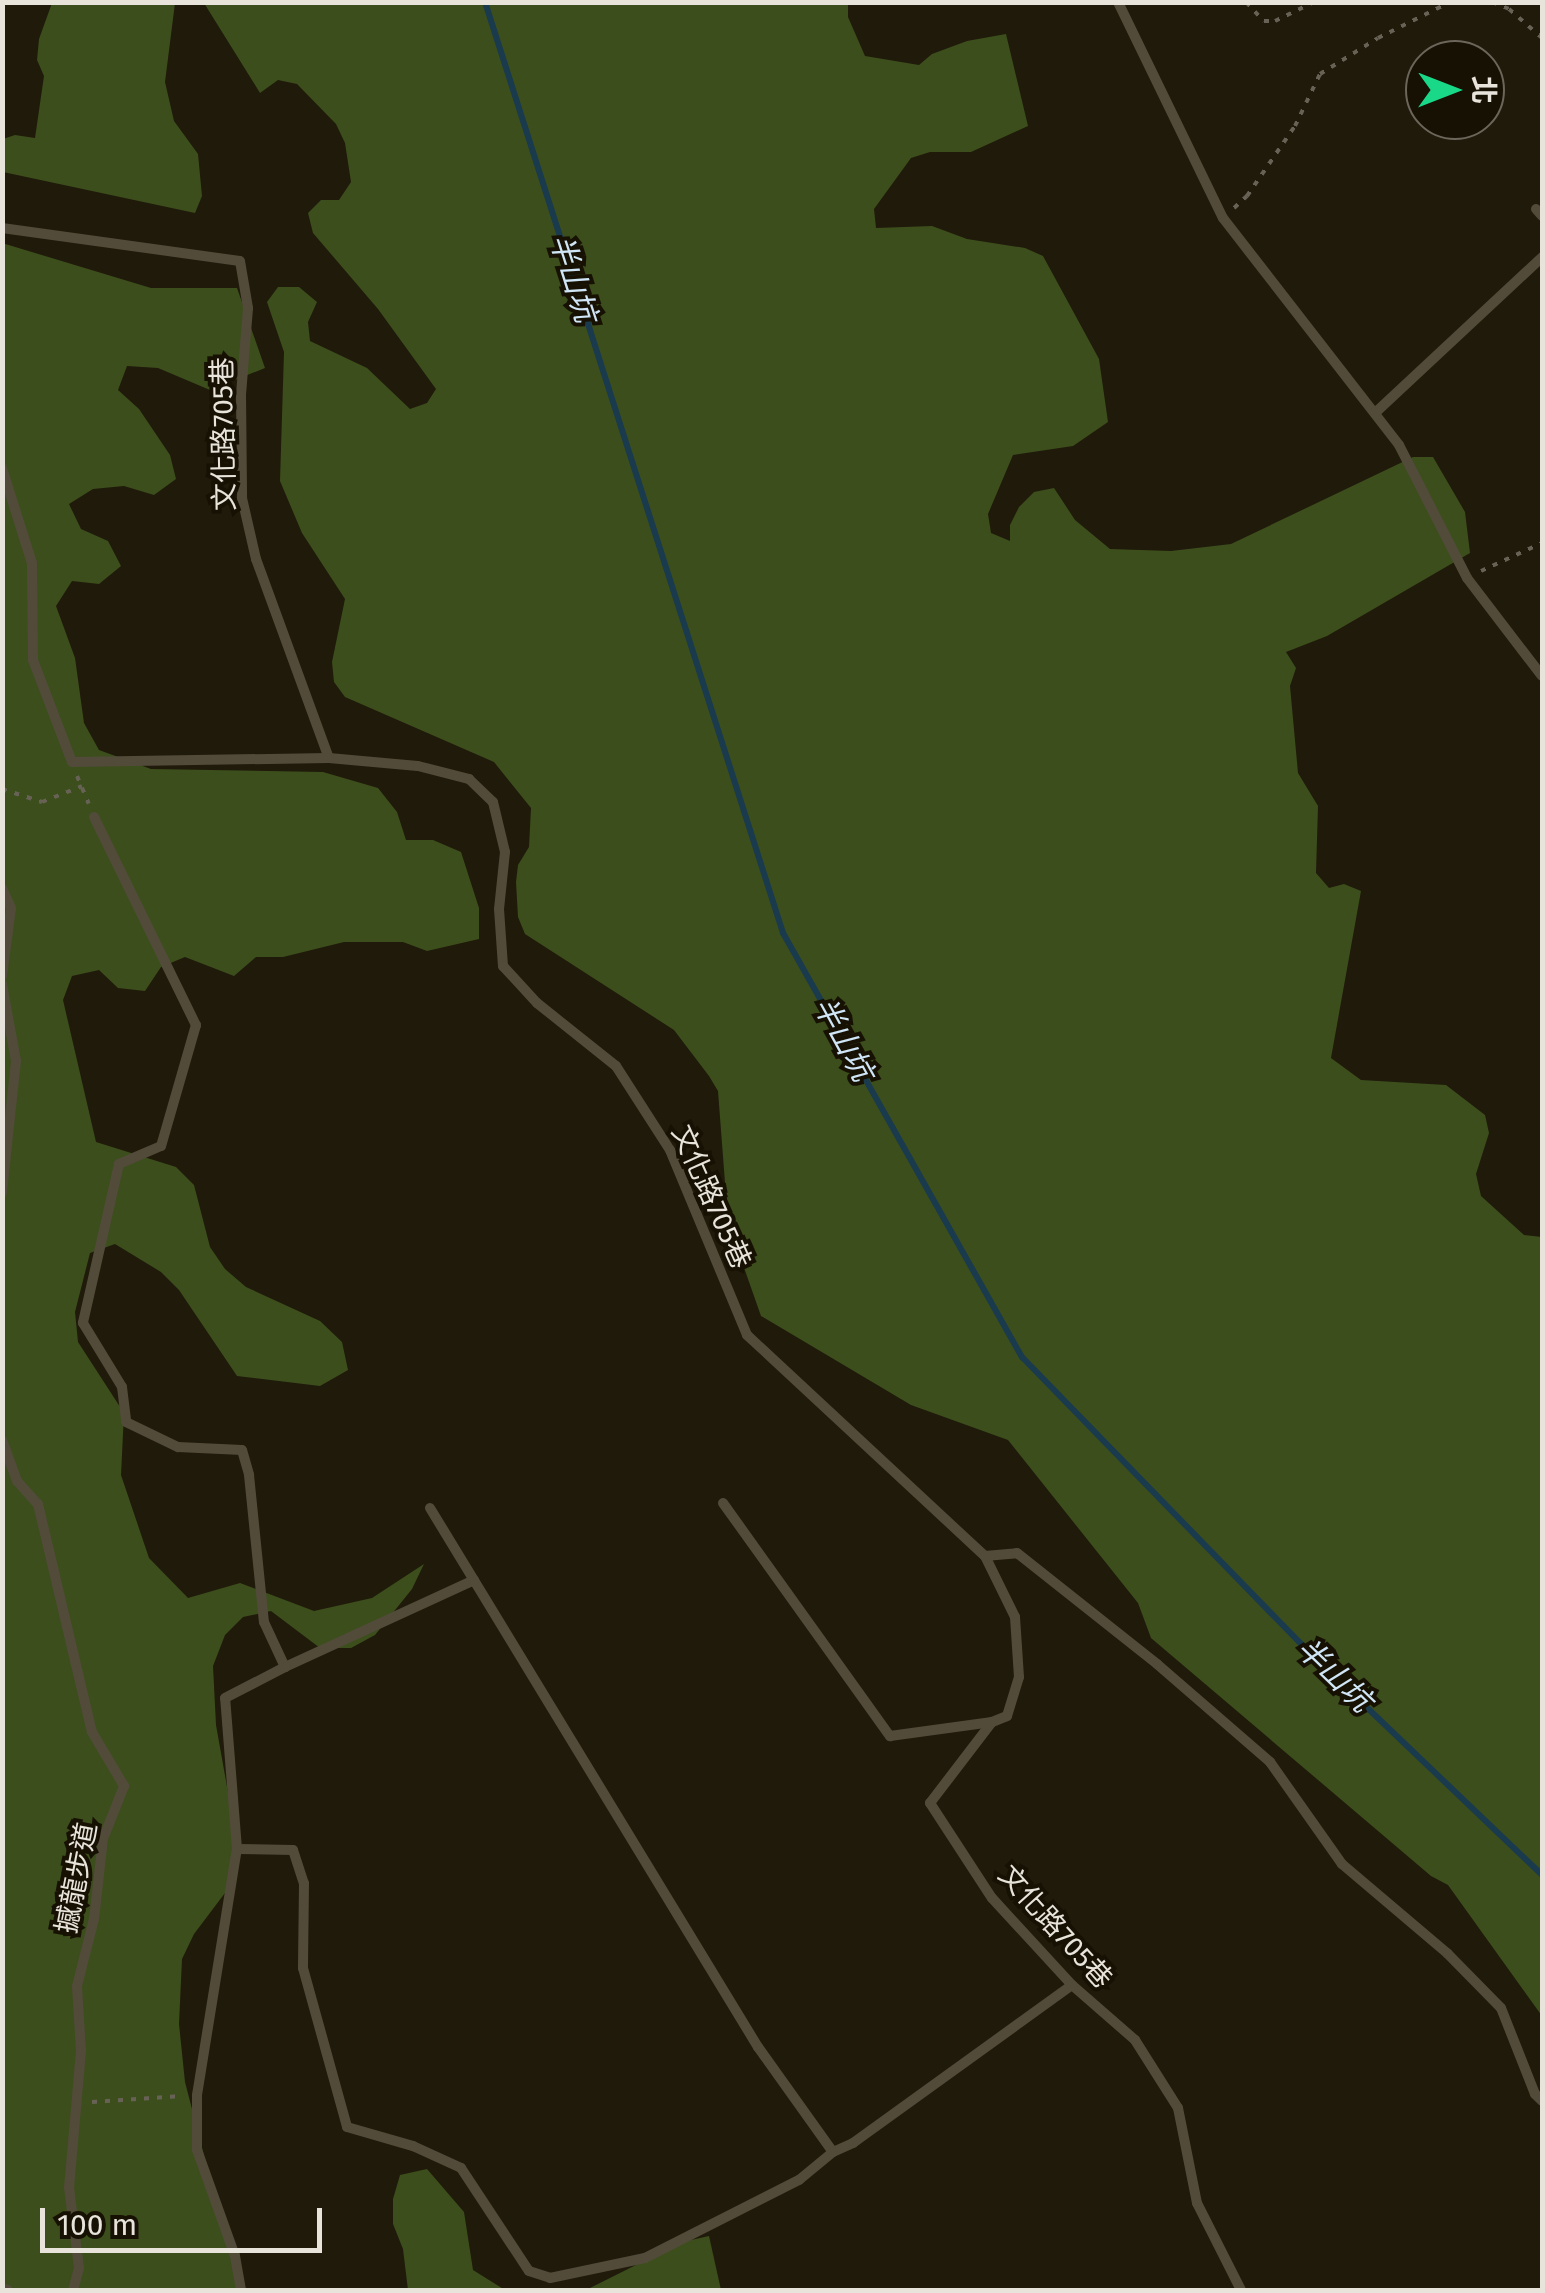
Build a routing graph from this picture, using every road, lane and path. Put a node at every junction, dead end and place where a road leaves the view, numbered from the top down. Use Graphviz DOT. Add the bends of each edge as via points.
graph roads {
  1 [pos="1118,2"];
  2 [pos="1246,2"];
  3 [pos="1314,2"];
  4 [pos="1450,2"];
  5 [pos="1492,2"];
  6 [pos="1542,38"];
  7 [pos="1222,218"];
  8 [pos="2,228"];
  9 [pos="1542,257"];
  10 [pos="1375,413"];
  11 [pos="2,468"];
  12 [pos="1542,544"];
  13 [pos="1468,578"];
  14 [pos="1542,676"];
  15 [pos="329,758"];
  16 [pos="72,762"];
  17 [pos="82,786"];
  18 [pos="2,789"];
  19 [pos="94,816"];
  20 [pos="2,888"];
  21 [pos="2,976"];
  22 [pos="2,984"];
  23 [pos="2,1194"];
  24 [pos="2,1440"];
  25 [pos="722,1503"];
  26 [pos="430,1508"];
  27 [pos="985,1556"];
  28 [pos="474,1580"];
  29 [pos="285,1667"];
  30 [pos="992,1722"];
  31 [pos="237,1849"];
  32 [pos="1072,1985"];
  33 [pos="197,2095"];
  34 [pos="1542,2101"];
  35 [pos="74,2103"];
  36 [pos="833,2152"];
  37 [pos="73,2290"];
  38 [pos="241,2290"];
  39 [pos="1241,2290"];
  1 -- 7 [label="lane"];
  2 -- 3 [label="path" via="1264,21 1275,22"];
  4 -- 7 [label="path" via="1320,74 1295,126 1247,196"];
  5 -- 6 [label="path"];
  7 -- 10 [label="lane"];
  8 -- 15 [label="lane, 文化路705巷" via="240,261 248,308 242,498 256,559"];
  9 -- 10 [label="lane"];
  10 -- 13 [label="lane" via="1399,445"];
  11 -- 16 [label="lane" via="32,563 32,660"];
  12 -- 13 [label="path"];
  13 -- 14 [label="lane"];
  15 -- 16 [label="lane"];
  15 -- 27 [label="lane, 文化路705巷" via="418,766 470,779 492,802 505,852 503,966 537,1003 616,1066 670,1150 746,1336"];
  16 -- 17 [label="path"];
  17 -- 18 [label="path" via="42,802"];
  17 -- 19 [label="path"];
  19 -- 29 [label="lane" via="196,1026 161,1146 119,1164 84,1323 122,1386 126,1422 178,1447 242,1450 264,1622"];
  20 -- 21 [label="lane" via="11,908"];
  22 -- 23 [label="lane" via="16,1062"];
  24 -- 35 [label="lane, 撼龍步道" via="17,1482 38,1504 92,1732 124,1786 103,1839 94,1919 77,1986 81,2051"];
  25 -- 30 [label="lane" via="890,1736"];
  26 -- 28 [label="lane"];
  27 -- 30 [label="lane, 文化路705巷" via="1015,1617 1019,1677 1006,1716"];
  27 -- 34 [label="lane" via="1016,1554 1270,1762 1342,1864 1447,1952 1501,2008"];
  28 -- 29 [label="lane"];
  28 -- 36 [label="lane" via="758,2047"];
  29 -- 31 [label="lane" via="225,1698"];
  30 -- 32 [label="lane, 文化路705巷" via="930,1802 992,1898"];
  31 -- 33 [label="lane"];
  31 -- 36 [label="lane" via="294,1850 304,1883 303,1968 347,2128 414,2146 461,2168 529,2272 550,2278 645,2258 799,2180"];
  32 -- 36 [label="lane"];
  32 -- 39 [label="lane, 文化路705巷" via="1135,2040 1178,2108 1196,2203"];
  33 -- 35 [label="path"];
  33 -- 38 [label="lane" via="196,2150"];
  35 -- 37 [label="lane, 撼龍步道" via="69,2187 79,2268"];
}
